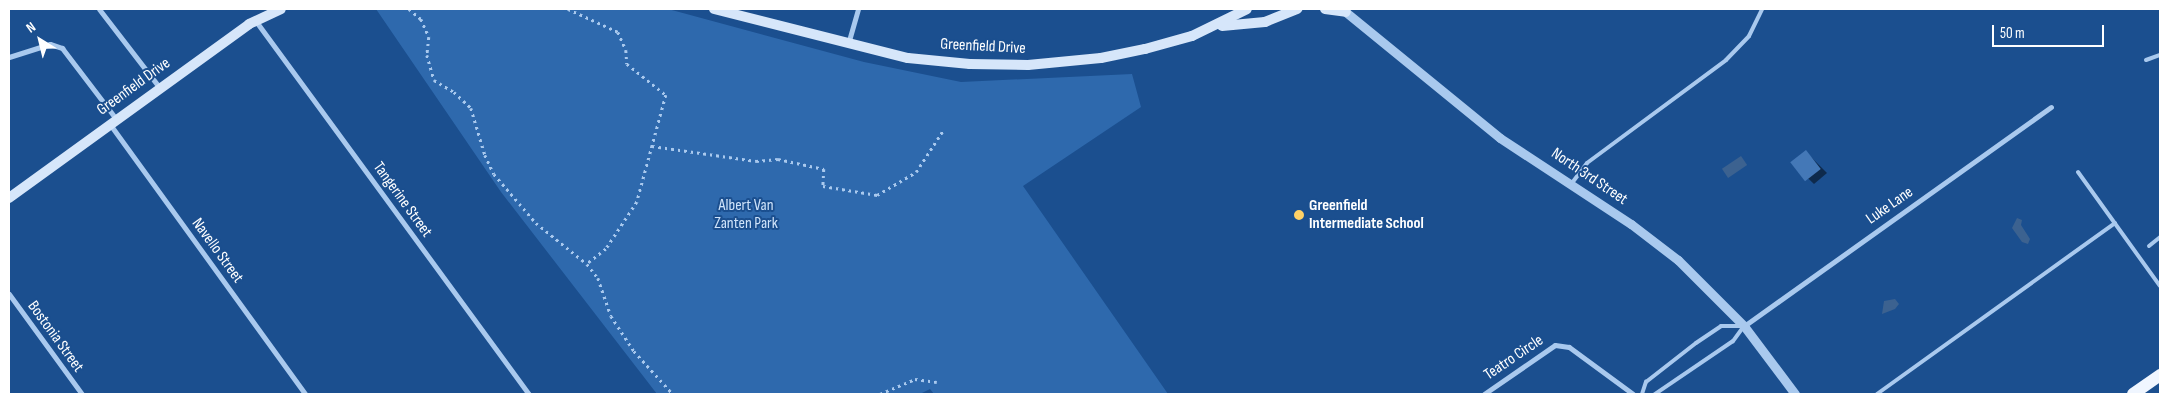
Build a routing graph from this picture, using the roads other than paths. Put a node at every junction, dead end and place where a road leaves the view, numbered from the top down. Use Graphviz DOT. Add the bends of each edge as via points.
graph roads {
  1 [pos="99,9"];
  2 [pos="281,9"];
  3 [pos="714,9"];
  4 [pos="858,9"];
  5 [pos="1247,9"];
  6 [pos="1297,9"];
  7 [pos="1325,9"];
  8 [pos="1762,9"];
  9 [pos="1344,10"];
  10 [pos="255,20"];
  11 [pos="1214,28"];
  12 [pos="848,44"];
  13 [pos="2160,55"];
  14 [pos="9,57"];
  15 [pos="2146,60"];
  16 [pos="159,87"];
  17 [pos="2051,107"];
  18 [pos="112,121"];
  19 [pos="2078,172"];
  20 [pos="1572,184"];
  21 [pos="9,198"];
  22 [pos="2115,223"];
  23 [pos="2160,237"];
  24 [pos="2149,246"];
  25 [pos="2160,286"];
  26 [pos="9,294"];
  27 [pos="1744,326"];
  28 [pos="2160,374"];
  29 [pos="82,394"];
  30 [pos="305,394"];
  31 [pos="529,394"];
  32 [pos="1484,394"];
  33 [pos="1634,394"];
  34 [pos="1642,394"];
  35 [pos="1655,394"];
  36 [pos="1795,394"];
  37 [pos="1877,394"];
  38 [pos="2133,394"];
  1 -- 16 [label="street"];
  2 -- 10 [label="main road, Greenfield Drive"];
  3 -- 12 [label="main road, Greenfield Drive"];
  4 -- 12 [label="street"];
  5 -- 11 [label="main road, Greenfield Drive"];
  6 -- 11 [label="main road" via="1265,22"];
  7 -- 9 [label="main road"];
  8 -- 20 [label="lane" via="1749,36 1726,60 1588,163"];
  9 -- 20 [label="street, North 3rd Street" via="1500,138"];
  10 -- 16 [label="main road, Greenfield Drive"];
  10 -- 31 [label="street, Tangerine Street"];
  11 -- 12 [label="main road, Greenfield Drive" via="1101,58 1028,65 908,58"];
  13 -- 15 [label="lane"];
  14 -- 18 [label="street, Navello Street" via="50,44 62,48"];
  16 -- 18 [label="main road, Greenfield Drive"];
  17 -- 27 [label="street, Luke Lane"];
  18 -- 21 [label="main road, Greenfield Drive"];
  18 -- 30 [label="street, Navello Street"];
  19 -- 22 [label="lane"];
  20 -- 27 [label="street, North 3rd Street" via="1678,260"];
  22 -- 25 [label="lane"];
  22 -- 37 [label="lane"];
  23 -- 24 [label="lane"];
  26 -- 29 [label="street, Bostonia Street"];
  27 -- 34 [label="lane" via="1721,326 1696,342 1646,382"];
  27 -- 35 [label="lane" via="1733,341"];
  27 -- 36 [label="street, North 3rd Street"];
  28 -- 38 [label="main road"];
  32 -- 33 [label="street, Teatro Circle" via="1555,345 1569,347"];
}
